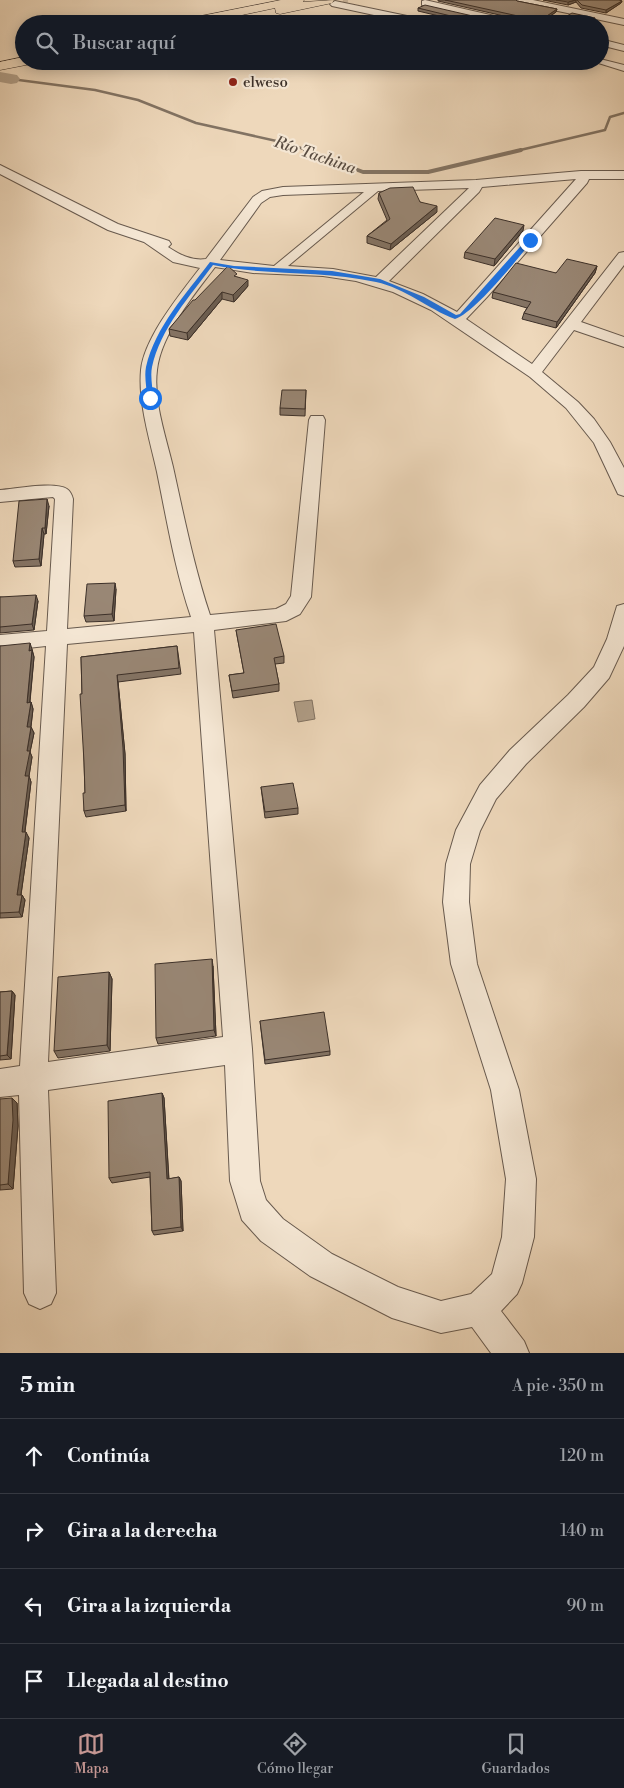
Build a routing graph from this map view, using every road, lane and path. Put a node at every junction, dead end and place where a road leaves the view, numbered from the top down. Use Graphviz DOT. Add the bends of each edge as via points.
graph roads {
  1 [pos="298,0"];
  2 [pos="430,0"];
  3 [pos="520,0"];
  4 [pos="348,1"];
  5 [pos="331,2"];
  6 [pos="580,4"];
  7 [pos="568,10"];
  8 [pos="225,15"];
  9 [pos="261,15"];
  10 [pos="382,15"];
  11 [pos="394,15"];
  12 [pos="478,15"];
  13 [pos="560,15"];
  14 [pos="591,15"];
  15 [pos="609,19"];
  16 [pos="624,22"];
  17 [pos="609,44"];
  18 [pos="624,48"];
  19 [pos="15,56"];
  20 [pos="0,59"];
  21 [pos="15,63"];
  22 [pos="609,64"];
  23 [pos="0,66"];
  24 [pos="624,68"];
  25 [pos="0,169"];
  26 [pos="581,175"];
  27 [pos="624,175"];
  28 [pos="476,184"];
  29 [pos="372,188"];
  30 [pos="624,256"];
  31 [pos="212,263"];
  32 [pos="278,270"];
  33 [pos="380,281"];
  34 [pos="455,318"];
  35 [pos="572,324"];
  36 [pos="624,342"];
  37 [pos="534,372"];
  38 [pos="317,420"];
  39 [pos="624,490"];
  40 [pos="0,496"];
  41 [pos="624,611"];
  42 [pos="203,623"];
  43 [pos="56,639"];
  44 [pos="0,643"];
  45 [pos="613,670"];
  46 [pos="238,1049"];
  47 [pos="34,1079"];
  48 [pos="0,1083"];
  49 [pos="40,1293"];
  50 [pos="479,1309"];
  51 [pos="512,1353"];
  1 -- 8 [label="highway"];
  2 -- 12 [label="street" via="425,3"];
  3 -- 7 [label="street"];
  4 -- 11 [label="street"];
  5 -- 9 [label="highway"];
  5 -- 10 [label="street"];
  6 -- 7 [label="street"];
  7 -- 13 [label="street"];
  7 -- 14 [label="street"];
  15 -- 16 [label="street"];
  17 -- 18 [label="street"];
  19 -- 20 [label="highway"];
  21 -- 23 [label="highway"];
  22 -- 24 [label="street"];
  25 -- 31 [label="street" via="113,227 150,241 166,252 196,264"];
  26 -- 27 [label="street"];
  26 -- 28 [label="street"];
  26 -- 34 [label="street" via="583,180 494,281 462,315"];
  28 -- 29 [label="street"];
  28 -- 33 [label="street" via="475,189"];
  29 -- 31 [label="street" via="266,194 257,200"];
  29 -- 32 [label="street" via="372,192"];
  30 -- 35 [label="street"];
  31 -- 32 [label="street"];
  31 -- 42 [label="street" via="180,305 159,340 149,369 150,398 160,452 190,588"];
  32 -- 33 [label="street" via="332,273"];
  33 -- 34 [label="street" via="422,298"];
  34 -- 37 [label="street"];
  35 -- 36 [label="street"];
  35 -- 37 [label="street"];
  37 -- 39 [label="street" via="563,394 584,417 604,445"];
  38 -- 42 [label="street" via="301,597 293,609 279,616"];
  40 -- 43 [label="street" via="55,491 64,499"];
  41 -- 45 [label="street"];
  42 -- 43 [label="street"];
  42 -- 46 [label="street"];
  43 -- 44 [label="street"];
  43 -- 47 [label="street"];
  45 -- 50 [label="street" via="518,757 488,792 468,830 458,864 456,902 464,964 505,1090 521,1180 518,1237 506,1283"];
  46 -- 47 [label="street"];
  46 -- 50 [label="street" via="245,1181 254,1209 272,1230 321,1265 392,1302 441,1317"];
  47 -- 48 [label="street"];
  47 -- 49 [label="street"];
  50 -- 51 [label="street"];
}
